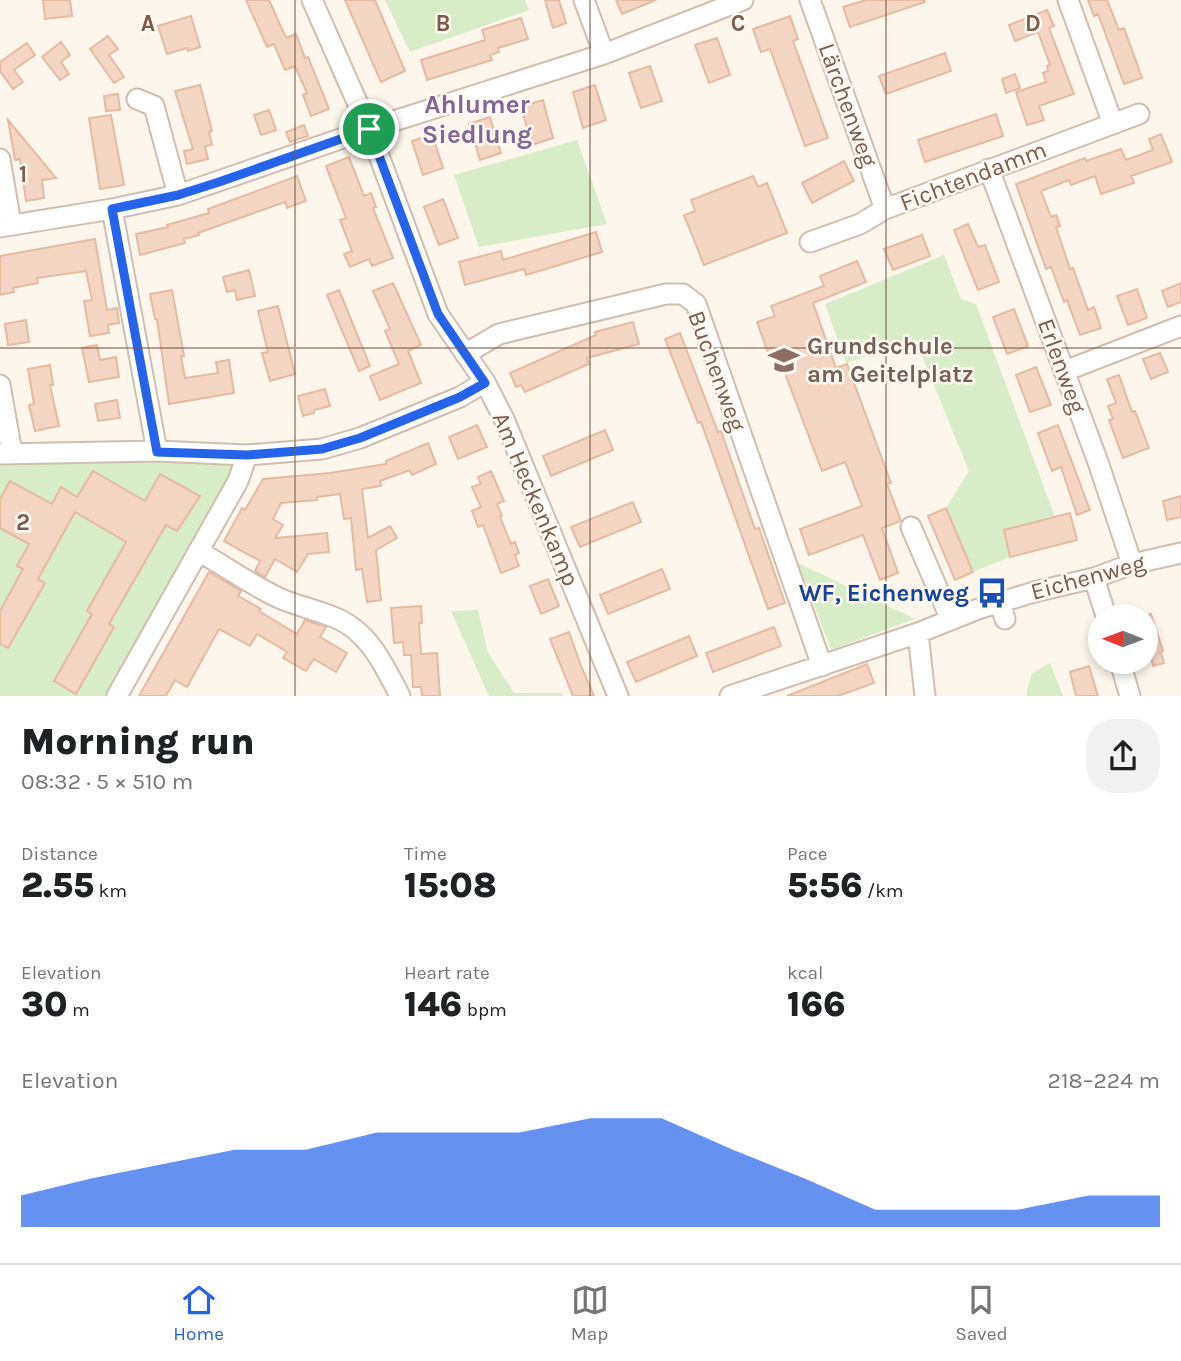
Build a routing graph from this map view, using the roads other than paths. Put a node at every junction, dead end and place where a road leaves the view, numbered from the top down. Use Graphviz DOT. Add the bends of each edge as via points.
graph roads {
  1 [pos="312,0"];
  2 [pos="584,0"];
  3 [pos="743,0"];
  4 [pos="810,0"];
  5 [pos="1068,0"];
  6 [pos="604,54"];
  7 [pos="137,99"];
  8 [pos="1139,114"];
  9 [pos="1113,124"];
  10 [pos="369,129"];
  11 [pos="0,159"];
  12 [pos="989,169"];
  13 [pos="178,195"];
  14 [pos="112,209"];
  15 [pos="885,209"];
  16 [pos="6,226"];
  17 [pos="810,242"];
  18 [pos="1181,326"];
  19 [pos="465,354"];
  20 [pos="1065,371"];
  21 [pos="485,383"];
  22 [pos="0,385"];
  23 [pos="157,452"];
  24 [pos="6,454"];
  25 [pos="247,455"];
  26 [pos="911,527"];
  27 [pos="198,551"];
  28 [pos="1181,553"];
  29 [pos="1132,564"];
  30 [pos="1094,578"];
  31 [pos="1102,604"];
  32 [pos="951,620"];
  33 [pos="918,633"];
  34 [pos="822,666"];
  35 [pos="1124,674"];
  36 [pos="117,696"];
  37 [pos="400,696"];
  38 [pos="618,696"];
  39 [pos="730,696"];
  40 [pos="925,696"];
  41 [pos="1130,696"];
  1 -- 10 [label="street, Am Heckenkamp"];
  2 -- 6 [label="street"];
  3 -- 6 [label="street"];
  4 -- 15 [label="street, Lärchenweg"];
  5 -- 9 [label="street"];
  6 -- 10 [label="street"];
  7 -- 13 [label="street" via="155,107"];
  8 -- 9 [label="street, Fichtendamm"];
  9 -- 12 [label="street, Fichtendamm"];
  10 -- 13 [label="street"];
  10 -- 19 [label="street, Am Heckenkamp" via="438,314"];
  11 -- 16 [label="street"];
  12 -- 15 [label="street, Fichtendamm"];
  12 -- 20 [label="street, Erlenweg"];
  13 -- 14 [label="street"];
  14 -- 16 [label="street"];
  14 -- 23 [label="street"];
  15 -- 17 [label="street, Fichtendamm" via="860,224"];
  18 -- 20 [label="street"];
  19 -- 21 [label="street, Am Heckenkamp"];
  19 -- 34 [label="street, Buchenweg" via="499,334 666,294 683,294 696,304"];
  20 -- 29 [label="street, Erlenweg"];
  21 -- 25 [label="street" via="360,438 322,449"];
  21 -- 38 [label="street, Am Heckenkamp"];
  22 -- 24 [label="street"];
  23 -- 24 [label="street"];
  23 -- 25 [label="street"];
  25 -- 27 [label="street" via="238,481"];
  26 -- 32 [label="street"];
  27 -- 36 [label="street"];
  27 -- 37 [label="street" via="278,597 354,627 381,659"];
  28 -- 29 [label="street, Eichenweg"];
  29 -- 30 [label="street, Eichenweg"];
  30 -- 31 [label="street"];
  30 -- 32 [label="street, Eichenweg" via="1002,611"];
  32 -- 33 [label="street, Eichenweg"];
  33 -- 34 [label="street, Eichenweg"];
  33 -- 40 [label="street"];
  34 -- 39 [label="street, Eichenweg"];
  35 -- 41 [label="street"];
}
